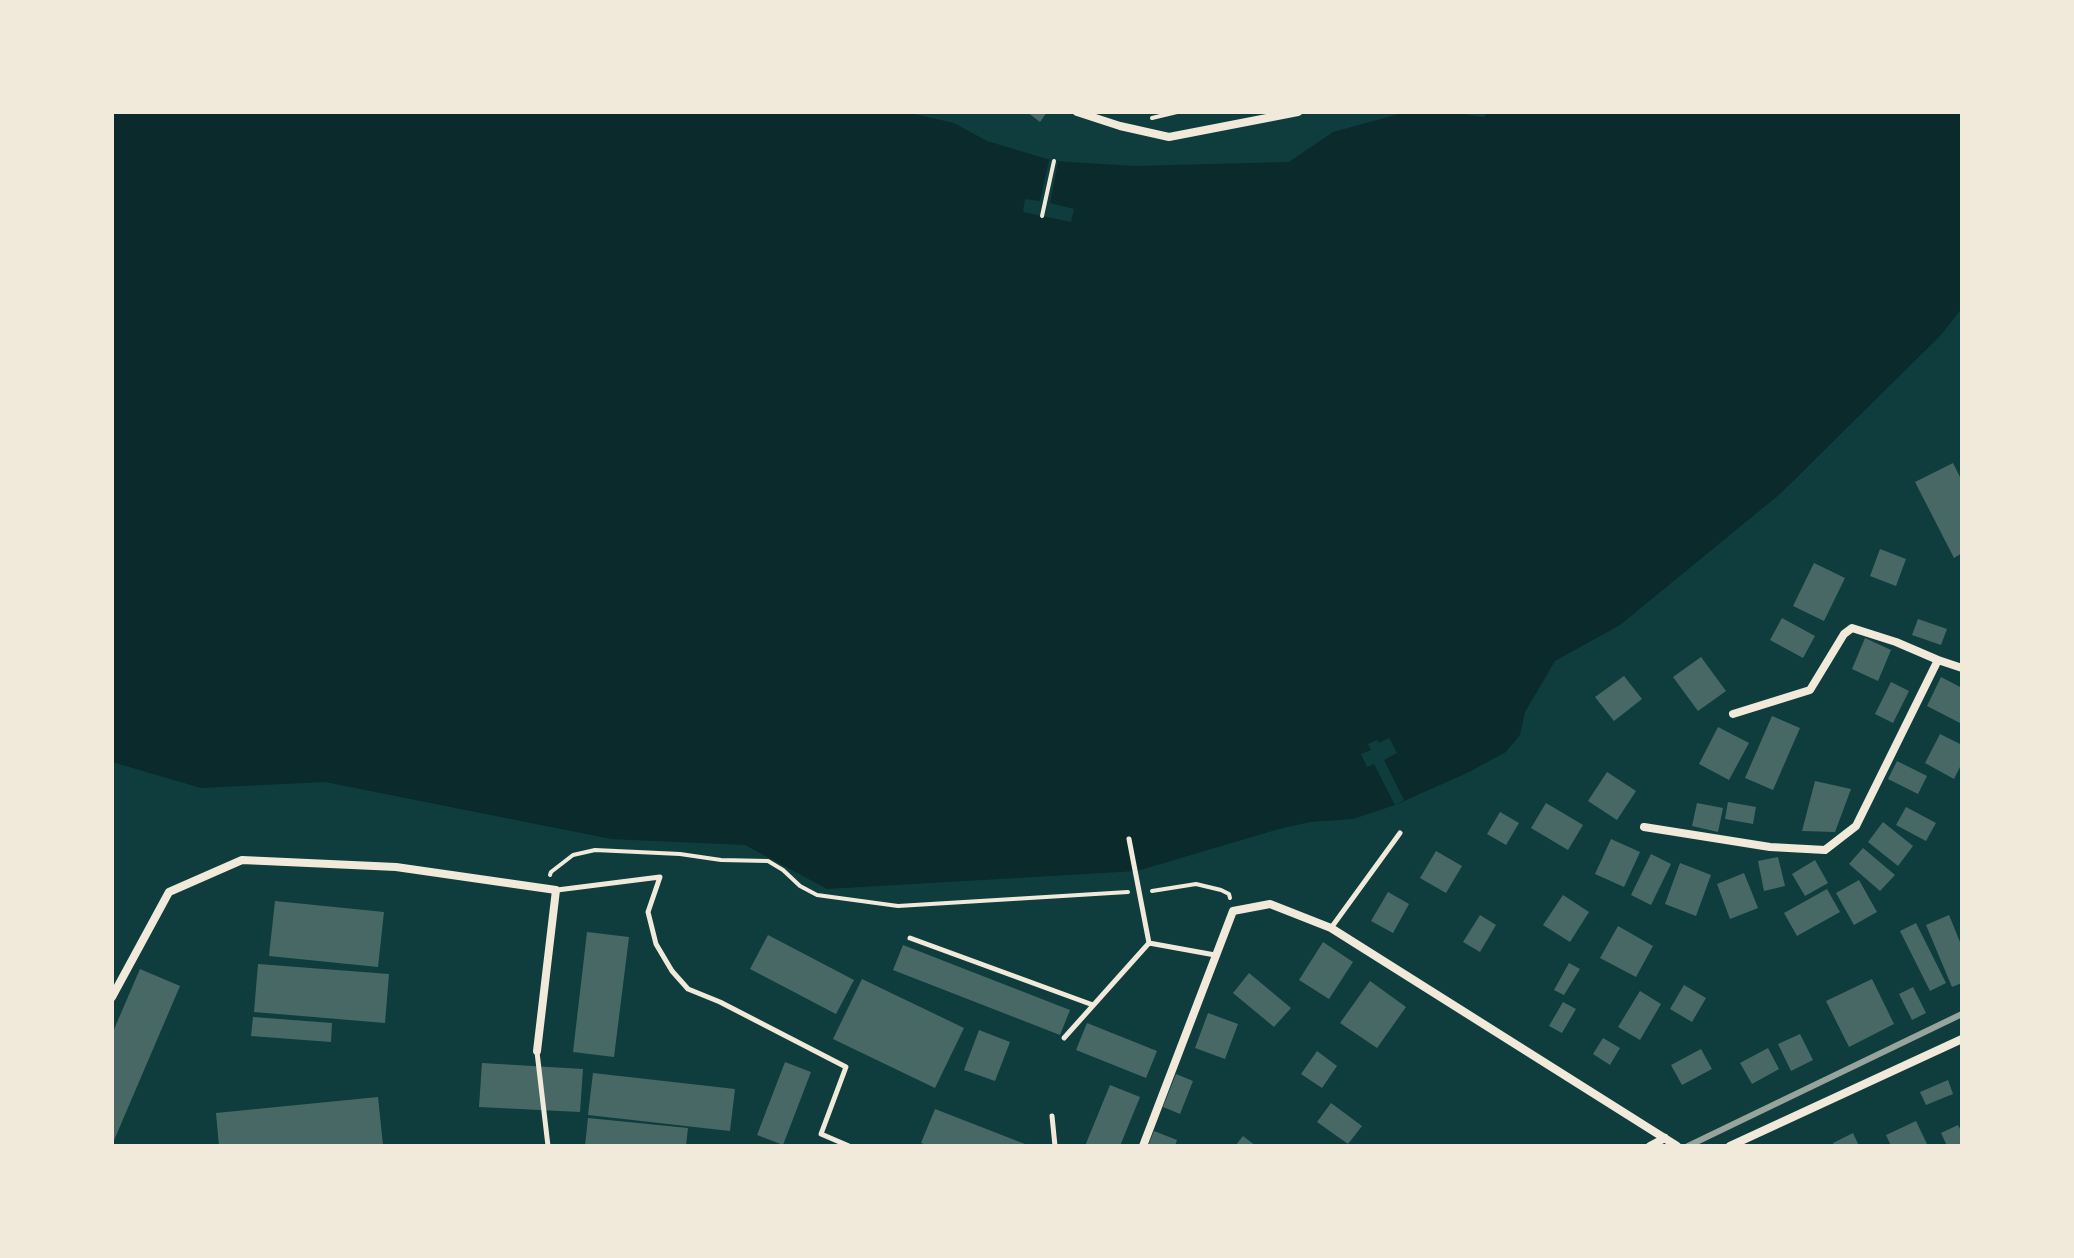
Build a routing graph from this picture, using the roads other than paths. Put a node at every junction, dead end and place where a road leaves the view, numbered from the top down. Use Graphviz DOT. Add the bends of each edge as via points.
graph roads {
  1 [pos="1077,112"];
  2 [pos="1298,112"];
  3 [pos="1938,660"];
  4 [pos="1962,668"];
  5 [pos="1733,714"];
  6 [pos="1644,827"];
  7 [pos="1400,833"];
  8 [pos="1129,839"];
  9 [pos="551,890"];
  10 [pos="1331,928"];
  11 [pos="910,938"];
  12 [pos="1149,943"];
  13 [pos="1216,955"];
  14 [pos="112,997"];
  15 [pos="1093,1005"];
  16 [pos="1064,1038"];
  17 [pos="1962,1039"];
  18 [pos="537,1051"];
  19 [pos="1052,1116"];
  20 [pos="1665,1138"];
  21 [pos="548,1146"];
  22 [pos="849,1146"];
  23 [pos="1055,1146"];
  24 [pos="1143,1146"];
  25 [pos="1650,1146"];
  26 [pos="1677,1146"];
  27 [pos="1730,1146"];
  1 -- 2 [label="street" via="1169,137"];
  3 -- 4 [label="street"];
  3 -- 5 [label="street" via="1852,628 1810,690"];
  3 -- 6 [label="street" via="1856,826 1825,850"];
  7 -- 10 [label="lane"];
  8 -- 12 [label="lane"];
  9 -- 14 [label="street" via="396,867 242,860 169,892"];
  9 -- 18 [label="street"];
  9 -- 22 [label="lane" via="660,877 648,912 656,944 672,971 688,989 846,1067 821,1134"];
  10 -- 13 [label="street" via="1270,904 1233,911"];
  10 -- 20 [label="street"];
  11 -- 15 [label="lane"];
  12 -- 13 [label="lane"];
  12 -- 15 [label="lane"];
  13 -- 24 [label="street"];
  15 -- 16 [label="lane"];
  17 -- 27 [label="street"];
  18 -- 21 [label="lane"];
  19 -- 23 [label="lane"];
  20 -- 25 [label="street"];
  20 -- 26 [label="street"];
}
